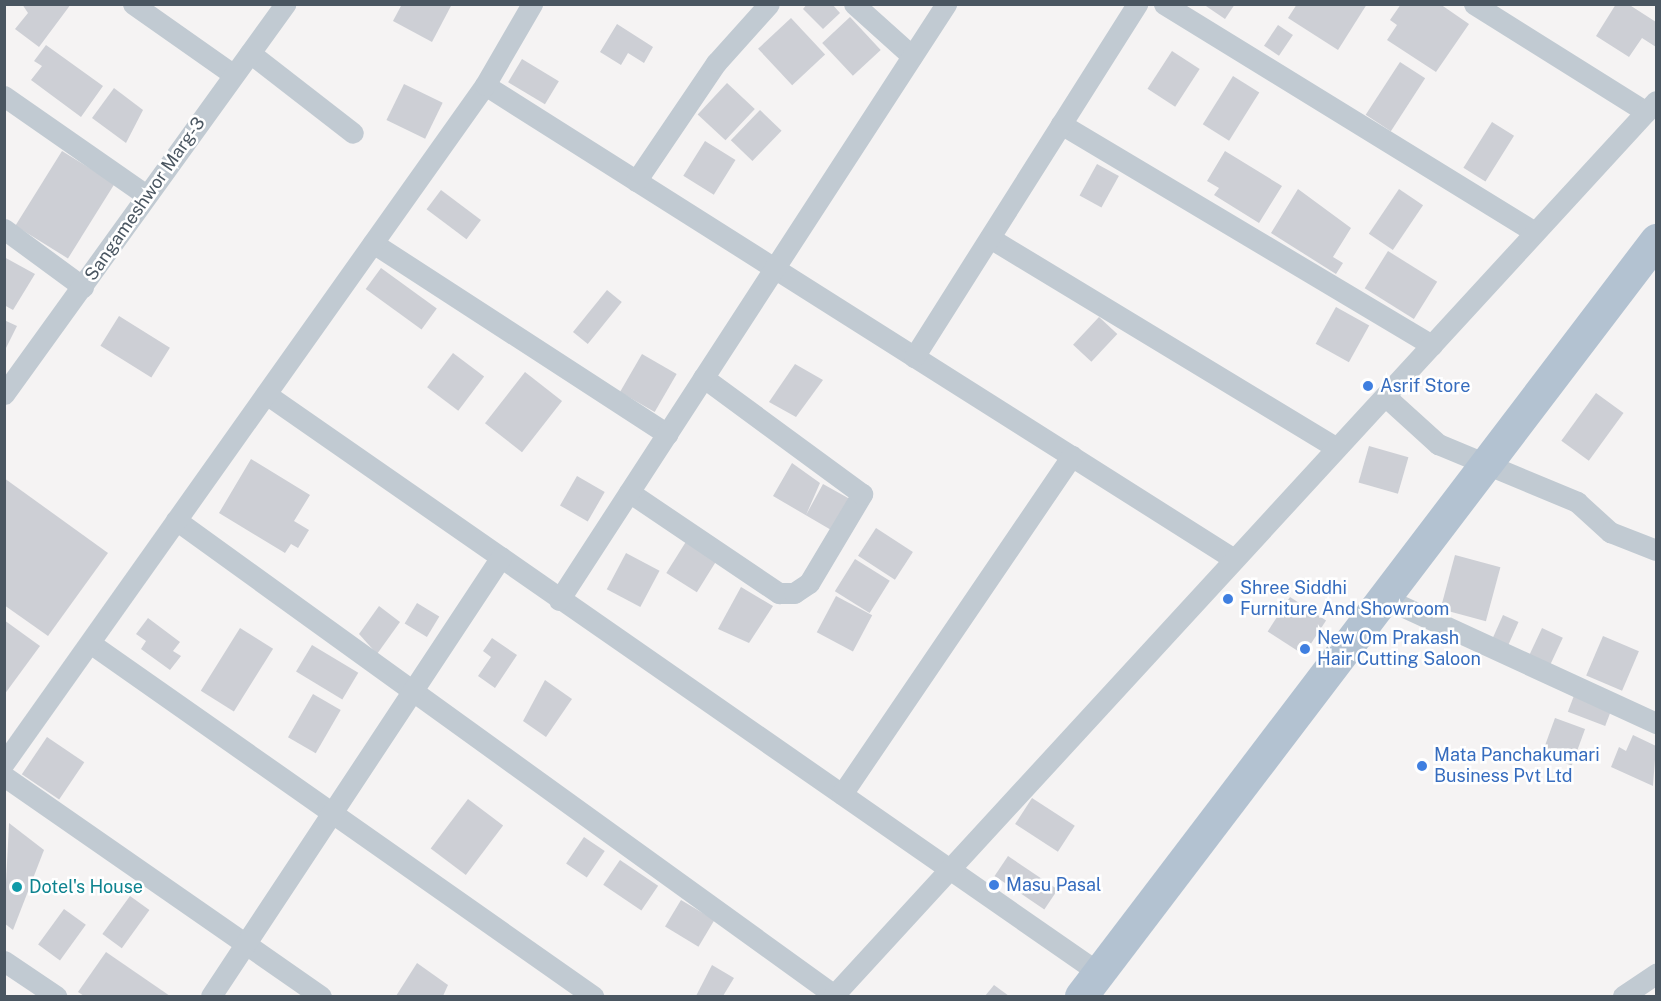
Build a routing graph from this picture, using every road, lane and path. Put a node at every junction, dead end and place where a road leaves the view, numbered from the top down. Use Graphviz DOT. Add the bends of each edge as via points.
graph roads {
  1 [pos="134,4"];
  2 [pos="285,4"];
  3 [pos="532,4"];
  4 [pos="770,4"];
  5 [pos="854,4"];
  6 [pos="945,4"];
  7 [pos="1137,4"];
  8 [pos="1164,4"];
  9 [pos="1474,4"];
  10 [pos="250,53"];
  11 [pos="912,56"];
  12 [pos="234,75"];
  13 [pos="485,85"];
  14 [pos="4,96"];
  15 [pos="1651,106"];
  16 [pos="1061,124"];
  17 [pos="353,133"];
  18 [pos="636,181"];
  19 [pos="146,195"];
  20 [pos="4,229"];
  21 [pos="1535,232"];
  22 [pos="990,238"];
  23 [pos="1656,240"];
  24 [pos="373,243"];
  25 [pos="774,268"];
  26 [pos="83,287"];
  27 [pos="1432,345"];
  28 [pos="914,357"];
  29 [pos="703,377"];
  30 [pos="6,387"];
  31 [pos="266,394"];
  32 [pos="1385,396"];
  33 [pos="667,434"];
  34 [pos="1335,447"];
  35 [pos="1072,456"];
  36 [pos="1484,465"];
  37 [pos="629,492"];
  38 [pos="176,520"];
  39 [pos="1656,550"];
  40 [pos="501,557"];
  41 [pos="1234,559"];
  42 [pos="1382,597"];
  43 [pos="559,600"];
  44 [pos="90,643"];
  45 [pos="414,688"];
  46 [pos="1656,723"];
  47 [pos="4,763"];
  48 [pos="4,776"];
  49 [pos="842,794"];
  50 [pos="334,810"];
  51 [pos="955,868"];
  52 [pos="246,944"];
  53 [pos="4,961"];
  54 [pos="1656,975"];
  55 [pos="1090,985"];
  56 [pos="56,996"];
  57 [pos="211,996"];
  58 [pos="321,996"];
  59 [pos="593,996"];
  60 [pos="833,996"];
  61 [pos="1623,996"];
  1 -- 12 [label="street"];
  2 -- 10 [label="street, Sangameshwor Marg-3"];
  3 -- 13 [label="street"];
  4 -- 18 [label="street" via="716,63"];
  5 -- 11 [label="street"];
  6 -- 11 [label="street"];
  7 -- 16 [label="street"];
  8 -- 21 [label="street"];
  9 -- 15 [label="street"];
  10 -- 12 [label="street, Sangameshwor Marg-3"];
  10 -- 17 [label="street"];
  11 -- 25 [label="street"];
  12 -- 19 [label="street, Sangameshwor Marg-3"];
  13 -- 18 [label="street"];
  13 -- 24 [label="street"];
  14 -- 19 [label="street"];
  15 -- 21 [label="street"];
  16 -- 22 [label="street"];
  16 -- 27 [label="street"];
  18 -- 25 [label="street"];
  19 -- 26 [label="street, Sangameshwor Marg-3"];
  20 -- 26 [label="street"];
  21 -- 27 [label="street"];
  22 -- 28 [label="street"];
  22 -- 34 [label="street"];
  23 -- 36 [label="main road"];
  24 -- 31 [label="street"];
  24 -- 33 [label="street"];
  25 -- 28 [label="street"];
  25 -- 29 [label="street"];
  26 -- 30 [label="street, Sangameshwor Marg-3"];
  27 -- 32 [label="street"];
  28 -- 35 [label="street"];
  29 -- 33 [label="street"];
  29 -- 37 [label="street" via="862,494 809,583 794,593 779,593"];
  31 -- 38 [label="street"];
  31 -- 40 [label="street"];
  32 -- 34 [label="street"];
  32 -- 36 [label="street" via="1438,444"];
  33 -- 37 [label="street"];
  34 -- 41 [label="street"];
  35 -- 41 [label="street"];
  35 -- 49 [label="street"];
  36 -- 39 [label="street" via="1577,502 1610,532"];
  36 -- 42 [label="main road"];
  37 -- 43 [label="street"];
  38 -- 44 [label="street"];
  38 -- 45 [label="street"];
  40 -- 43 [label="street"];
  40 -- 45 [label="street"];
  41 -- 51 [label="street"];
  42 -- 46 [label="street"];
  42 -- 55 [label="main road"];
  43 -- 49 [label="street"];
  44 -- 47 [label="street"];
  44 -- 50 [label="street"];
  45 -- 50 [label="street"];
  45 -- 60 [label="street"];
  48 -- 52 [label="street"];
  49 -- 51 [label="street"];
  50 -- 52 [label="street"];
  50 -- 59 [label="street"];
  51 -- 55 [label="street"];
  51 -- 60 [label="street"];
  52 -- 57 [label="street"];
  52 -- 58 [label="street"];
  53 -- 56 [label="street"];
  54 -- 61 [label="street"];
}
